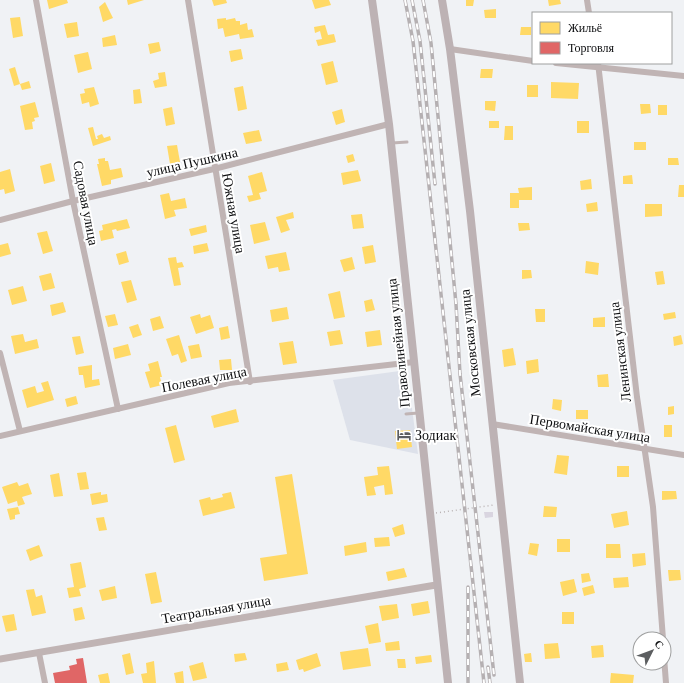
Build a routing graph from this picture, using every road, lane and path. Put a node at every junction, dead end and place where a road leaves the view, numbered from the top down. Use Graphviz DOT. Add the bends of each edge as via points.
graph roads {
  1 [pos="36,0"];
  2 [pos="188,0"];
  3 [pos="372,0"];
  4 [pos="442,0"];
  5 [pos="587,0"];
  6 [pos="589,12"];
  7 [pos="450,48"];
  8 [pos="532,61"];
  9 [pos="570,64"];
  10 [pos="598,66"];
  11 [pos="684,76"];
  12 [pos="389,124"];
  13 [pos="407,142"];
  14 [pos="391,143"];
  15 [pos="214,170"];
  16 [pos="73,201"];
  17 [pos="0,220"];
  18 [pos="0,354"];
  19 [pos="414,362"];
  20 [pos="250,382"];
  21 [pos="118,409"];
  22 [pos="418,413"];
  23 [pos="406,414"];
  24 [pos="492,424"];
  25 [pos="20,431"];
  26 [pos="0,436"];
  27 [pos="644,448"];
  28 [pos="684,455"];
  29 [pos="501,504"];
  30 [pos="431,514"];
  31 [pos="436,585"];
  32 [pos="662,631"];
  33 [pos="39,653"];
  34 [pos="0,659"];
  35 [pos="665,671"];
  36 [pos="45,683"];
  37 [pos="448,683"];
  38 [pos="520,683"];
  39 [pos="666,683"];
  1 -- 16 [label="street, Садовая улица"];
  2 -- 15 [label="street, Южная улица"];
  3 -- 12 [label="main road, Праволинейная улица"];
  4 -- 7 [label="main road, Московская улица"];
  5 -- 6 [label="street"];
  7 -- 8 [label="street"];
  7 -- 24 [label="main road, Московская улица"];
  9 -- 10 [label="street"];
  10 -- 11 [label="street"];
  10 -- 27 [label="street, Ленинская улица"];
  12 -- 14 [label="main road, Праволинейная улица"];
  12 -- 15 [label="street, улица Пушкина"];
  13 -- 14 [label="lane"];
  14 -- 19 [label="main road, Праволинейная улица"];
  15 -- 16 [label="street, улица Пушкина"];
  15 -- 20 [label="street, Южная улица"];
  16 -- 17 [label="street, улица Пушкина"];
  16 -- 21 [label="street, Садовая улица"];
  18 -- 25 [label="street"];
  19 -- 20 [label="street, Полевая улица"];
  19 -- 22 [label="main road, Праволинейная улица"];
  20 -- 21 [label="street, Полевая улица" via="229,383"];
  21 -- 25 [label="street, Полевая улица"];
  22 -- 23 [label="lane"];
  22 -- 30 [label="main road, Праволинейная улица"];
  24 -- 27 [label="street, Первомайская улица"];
  24 -- 29 [label="main road, Московская улица"];
  25 -- 26 [label="street, Полевая улица"];
  27 -- 28 [label="street, Первомайская улица"];
  27 -- 32 [label="street, Ленинская улица" via="653,507"];
  29 -- 30 [label="path"];
  29 -- 38 [label="main road, Московская улица"];
  30 -- 31 [label="main road, Праволинейная улица"];
  31 -- 33 [label="street, Театральная улица"];
  31 -- 37 [label="main road, Праволинейная улица"];
  33 -- 34 [label="street, Театральная улица"];
  33 -- 36 [label="street"];
  35 -- 39 [label="street"];
}
